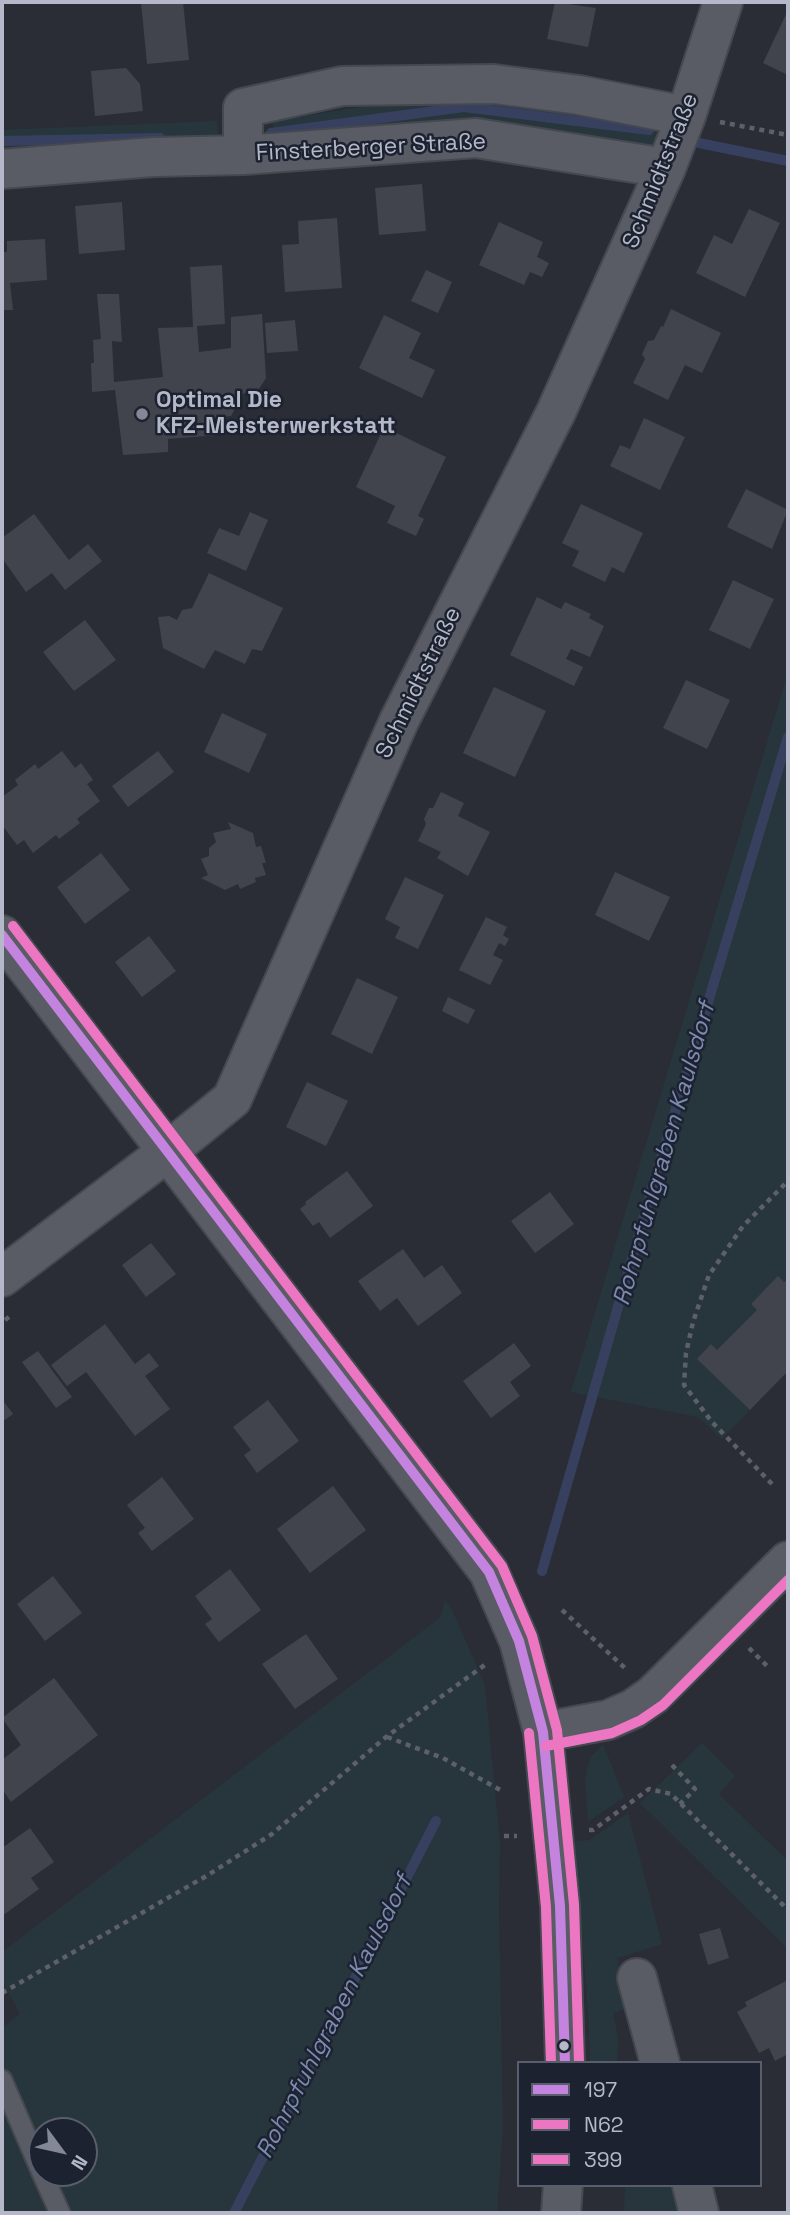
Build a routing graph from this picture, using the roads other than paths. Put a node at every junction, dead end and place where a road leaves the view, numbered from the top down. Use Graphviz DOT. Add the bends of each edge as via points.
graph roads {
  1 [pos="723,2"];
  2 [pos="686,116"];
  3 [pos="243,155"];
  4 [pos="666,168"];
  5 [pos="2,169"];
  6 [pos="2,935"];
  7 [pos="167,1152"];
  8 [pos="2,1277"];
  9 [pos="788,1561"];
  10 [pos="543,1732"];
  11 [pos="638,1978"];
  12 [pos="565,2061"];
  13 [pos="659,2061"];
  14 [pos="2,2080"];
  15 [pos="28,2140"];
  16 [pos="48,2187"];
  17 [pos="564,2187"];
  18 [pos="692,2187"];
  19 [pos="60,2213"];
  20 [pos="561,2213"];
  21 [pos="699,2213"];
  1 -- 2 [label="street, Schmidtstraße"];
  2 -- 3 [label="street, Finsterberger Straße" via="494,84 342,86 243,108"];
  2 -- 4 [label="street, Schmidtstraße"];
  3 -- 4 [label="street, Finsterberger Straße" via="476,138"];
  3 -- 5 [label="street, Finsterberger Straße"];
  4 -- 7 [label="street, Schmidtstraße" via="556,412 399,720 232,1099"];
  6 -- 7 [label="street"];
  7 -- 8 [label="street, Schmidtstraße"];
  7 -- 10 [label="street" via="489,1572 519,1640"];
  9 -- 10 [label="street" via="653,1695 633,1709 608,1720"];
  10 -- 12 [label="street" via="560,1906"];
  11 -- 13 [label="street"];
  14 -- 15 [label="lane"];
  16 -- 19 [label="lane"];
  17 -- 20 [label="street"];
  18 -- 21 [label="street"];
}
